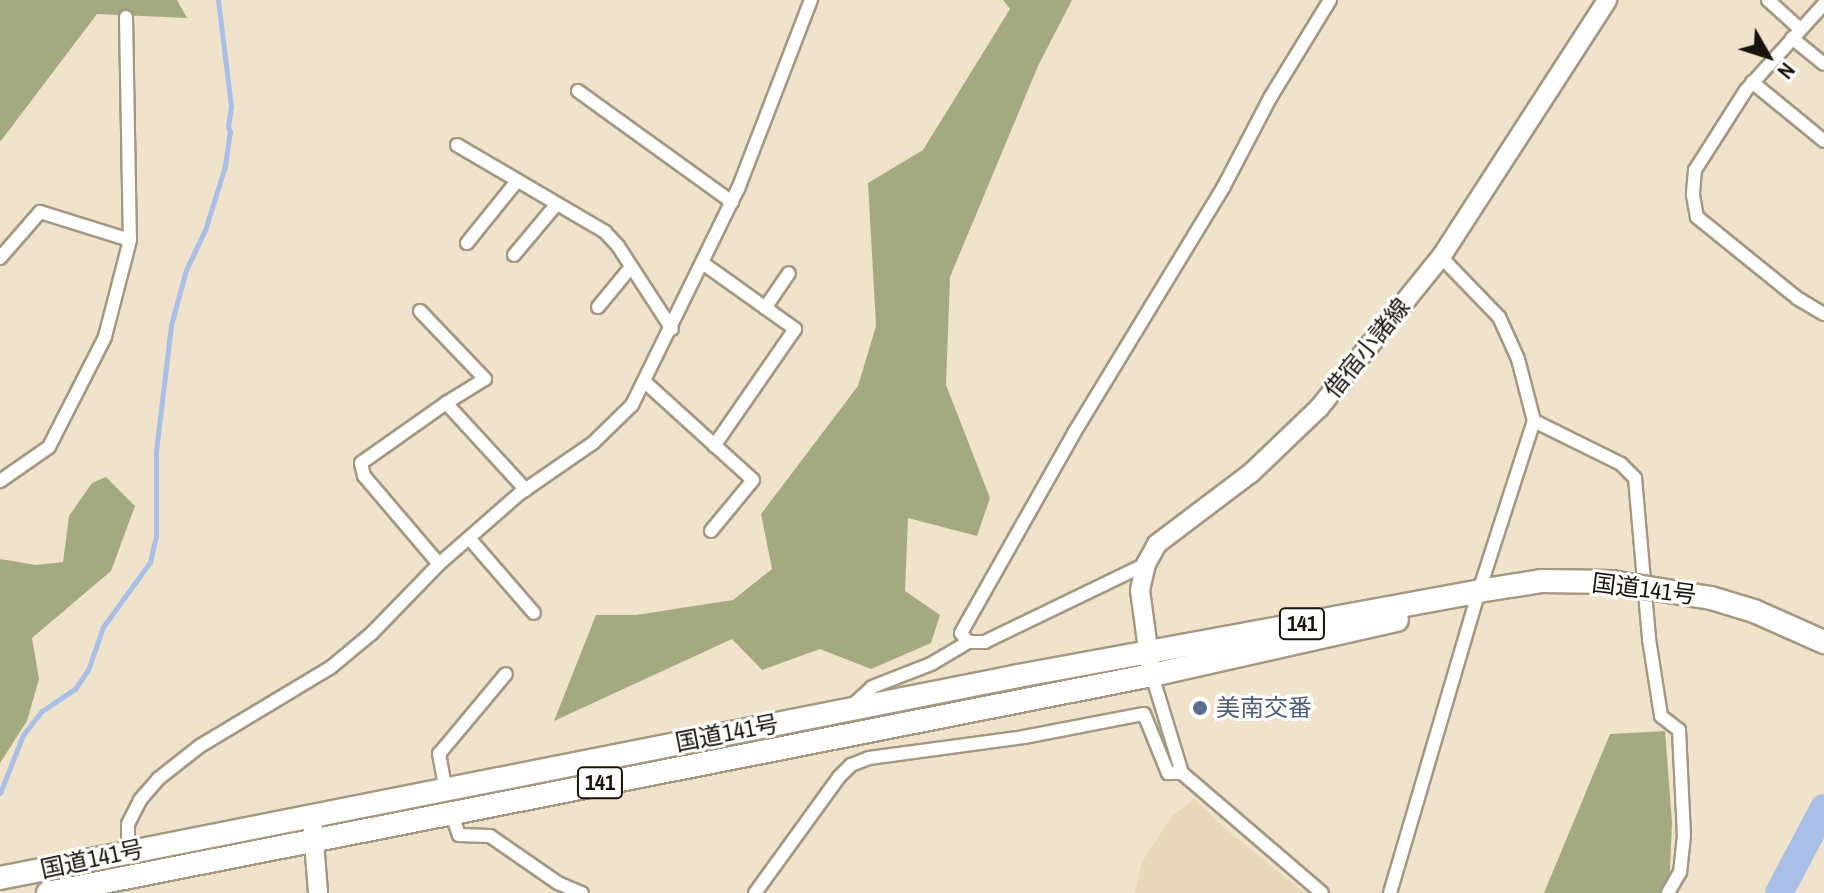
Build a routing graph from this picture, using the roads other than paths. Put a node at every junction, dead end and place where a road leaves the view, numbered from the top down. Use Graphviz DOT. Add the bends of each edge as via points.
graph roads {
  1 [pos="811,0"];
  2 [pos="1330,0"];
  3 [pos="1607,0"];
  4 [pos="1768,0"];
  5 [pos="1824,4"];
  6 [pos="126,17"];
  7 [pos="1796,33"];
  8 [pos="1824,64"];
  9 [pos="1752,82"];
  10 [pos="578,91"];
  11 [pos="1824,141"];
  12 [pos="457,145"];
  13 [pos="517,181"];
  14 [pos="732,202"];
  15 [pos="556,205"];
  16 [pos="130,240"];
  17 [pos="467,243"];
  18 [pos="514,255"];
  19 [pos="1441,257"];
  20 [pos="0,258"];
  21 [pos="704,264"];
  22 [pos="631,267"];
  23 [pos="789,273"];
  24 [pos="598,307"];
  25 [pos="765,308"];
  26 [pos="420,311"];
  27 [pos="1824,314"];
  28 [pos="672,329"];
  29 [pos="646,383"];
  30 [pos="446,403"];
  31 [pos="1534,421"];
  32 [pos="714,446"];
  33 [pos="0,481"];
  34 [pos="526,490"];
  35 [pos="711,531"];
  36 [pos="469,538"];
  37 [pos="439,564"];
  38 [pos="1146,564"];
  39 [pos="1479,591"];
  40 [pos="534,613"];
  41 [pos="968,642"];
  42 [pos="1824,642"];
  43 [pos="1150,664"];
  44 [pos="506,674"];
  45 [pos="850,709"];
  46 [pos="1182,773"];
  47 [pos="445,787"];
  48 [pos="451,812"];
  49 [pos="312,816"];
  50 [pos="313,839"];
  51 [pos="128,851"];
  52 [pos="0,878"];
  53 [pos="48,893"];
  54 [pos="318,893"];
  55 [pos="582,893"];
  56 [pos="755,893"];
  57 [pos="1322,893"];
  58 [pos="1390,893"];
  59 [pos="1668,893"];
  1 -- 14 [label="street"];
  2 -- 41 [label="street" via="961,633"];
  3 -- 19 [label="main road, 借宿小諸線"];
  4 -- 7 [label="street"];
  5 -- 7 [label="street"];
  6 -- 16 [label="street"];
  7 -- 8 [label="street"];
  7 -- 9 [label="street"];
  9 -- 11 [label="street"];
  9 -- 27 [label="street" via="1695,170 1697,217"];
  10 -- 14 [label="street"];
  12 -- 13 [label="street"];
  13 -- 15 [label="street"];
  13 -- 17 [label="street"];
  14 -- 21 [label="street"];
  15 -- 18 [label="street"];
  15 -- 22 [label="street" via="605,232"];
  16 -- 20 [label="street" via="40,212"];
  16 -- 33 [label="street" via="105,337 49,447"];
  19 -- 31 [label="street" via="1499,317 1518,359"];
  19 -- 38 [label="main road, 借宿小諸線" via="1319,408 1251,473 1157,544"];
  21 -- 25 [label="street"];
  21 -- 28 [label="street"];
  22 -- 24 [label="street"];
  22 -- 28 [label="street"];
  23 -- 25 [label="street"];
  25 -- 32 [label="street" via="795,329"];
  26 -- 30 [label="street" via="485,379"];
  28 -- 29 [label="street"];
  29 -- 32 [label="street"];
  29 -- 34 [label="street" via="616,424"];
  30 -- 34 [label="street"];
  30 -- 37 [label="street" via="361,463 364,476"];
  31 -- 39 [label="street"];
  31 -- 59 [label="street" via="1621,464 1635,478 1661,716 1679,730 1684,835 1680,872"];
  32 -- 35 [label="street" via="753,480"];
  34 -- 36 [label="street"];
  36 -- 37 [label="street"];
  36 -- 40 [label="street"];
  37 -- 51 [label="street" via="330,668 200,746 158,779 128,824"];
  38 -- 41 [label="street" via="985,642"];
  38 -- 43 [label="main road" via="1140,590"];
  39 -- 42 [label="highway, 国道141号 / 141, bridge" via="1542,581 1612,582 1711,598"];
  39 -- 43 [label="highway, 国道141号 / 141" via="1456,595 1425,613"];
  39 -- 58 [label="street"];
  41 -- 45 [label="street" via="931,664 872,687"];
  43 -- 45 [label="highway, 国道141号 / 141"];
  43 -- 46 [label="street"];
  43 -- 48 [label="highway, 国道141号 / 141"];
  44 -- 47 [label="street" via="439,754"];
  45 -- 47 [label="highway, 国道141号 / 141"];
  46 -- 56 [label="street" via="1168,773 1144,714 869,758 851,765 830,788"];
  46 -- 57 [label="street"];
  47 -- 49 [label="highway, 国道141号 / 141"];
  48 -- 50 [label="highway, 国道141号 / 141"];
  48 -- 55 [label="street" via="459,835 490,836 558,883"];
  49 -- 50 [label="main road"];
  49 -- 51 [label="highway, 国道141号 / 141"];
  50 -- 53 [label="highway, 国道141号 / 141"];
  50 -- 54 [label="main road"];
  51 -- 52 [label="highway, 国道141号 / 141"];
}
